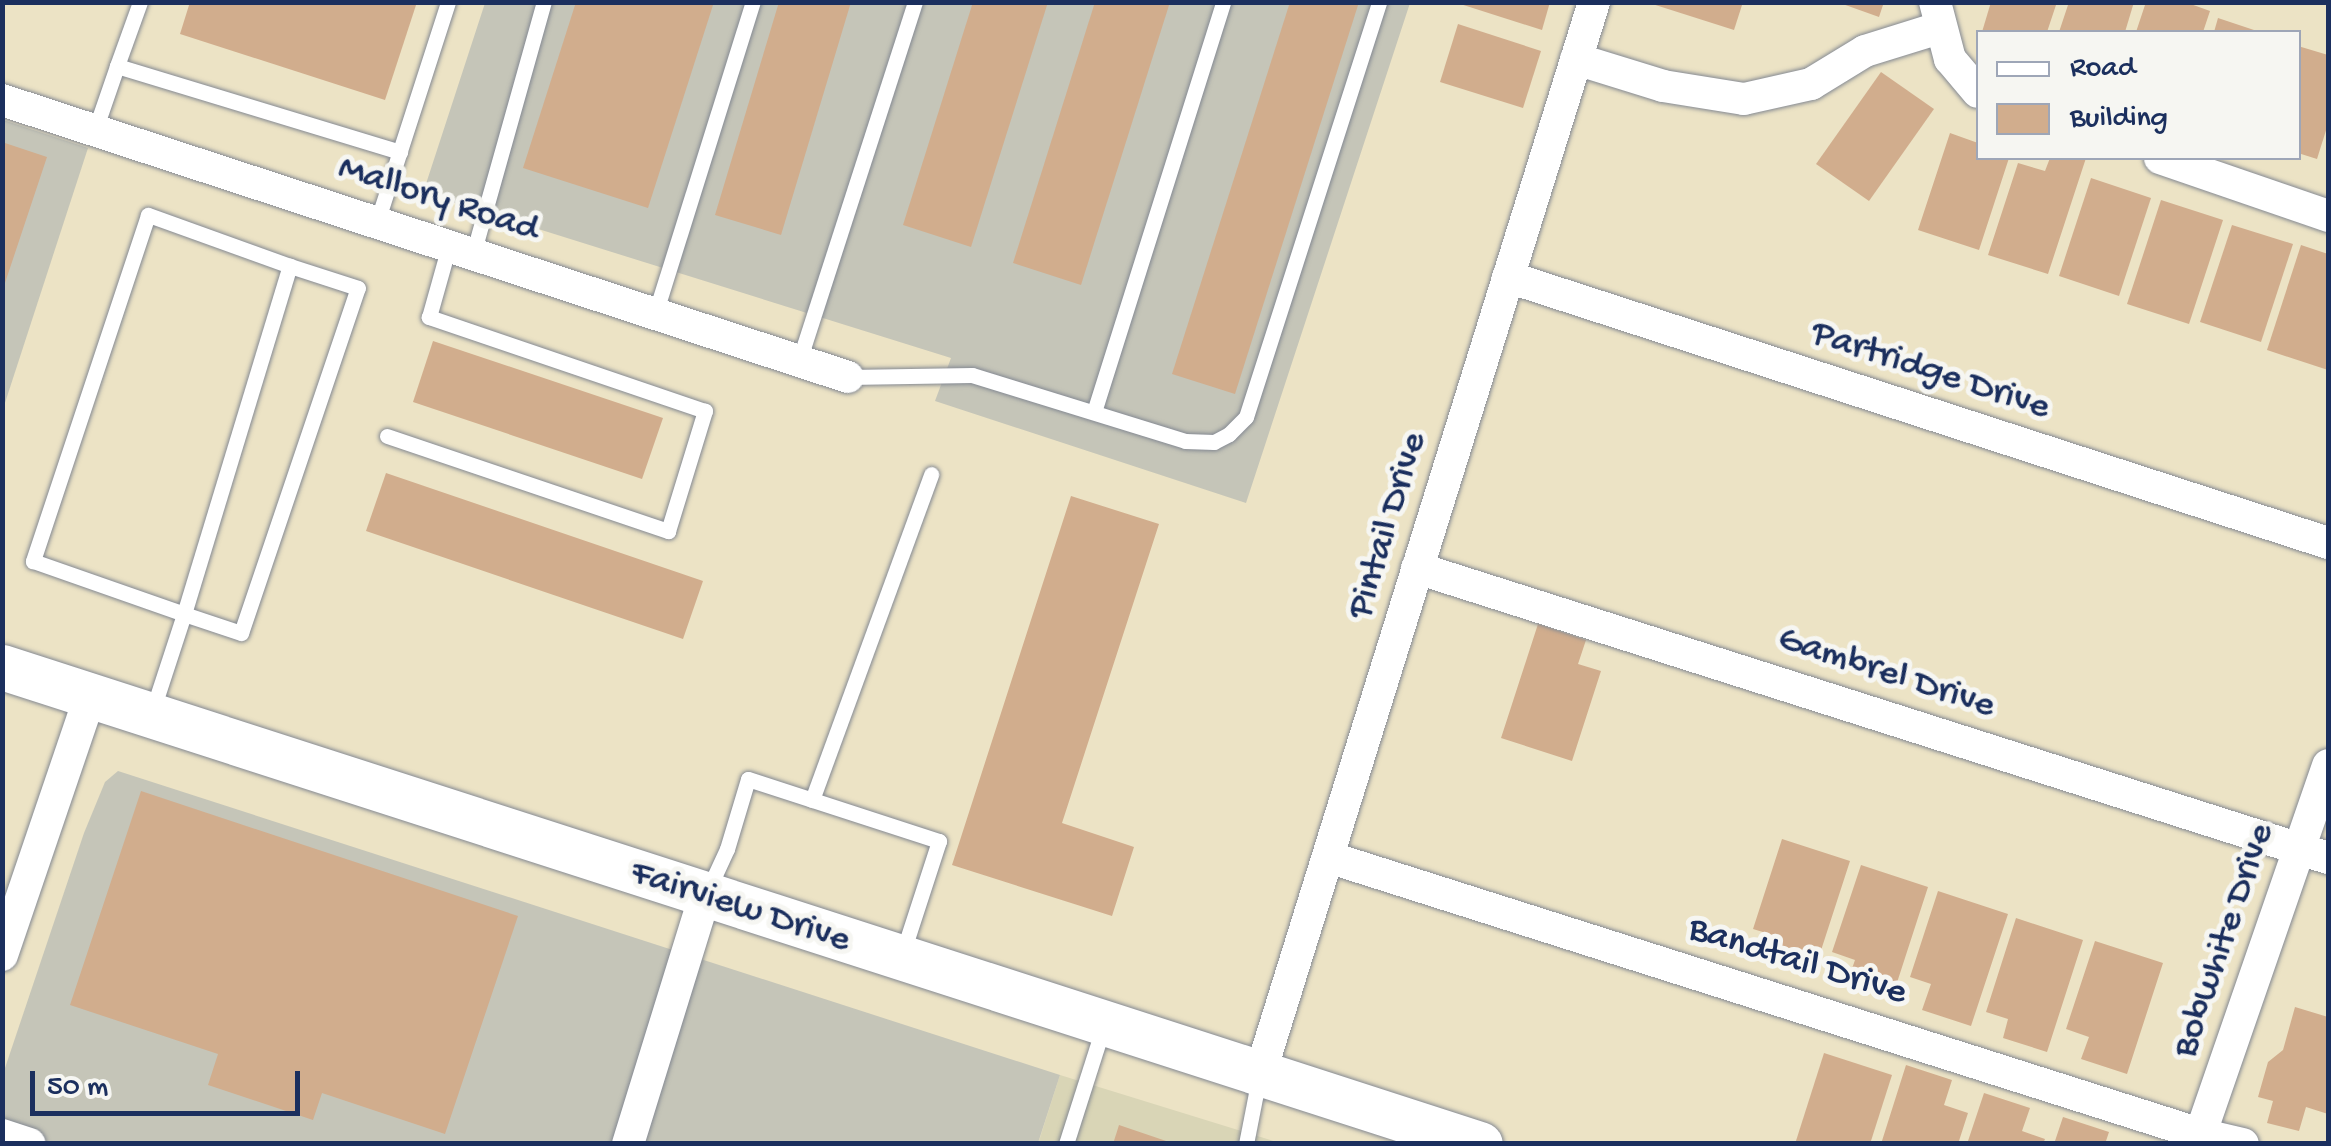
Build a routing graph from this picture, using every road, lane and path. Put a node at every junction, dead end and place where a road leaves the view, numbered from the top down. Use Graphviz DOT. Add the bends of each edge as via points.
graph roads {
  1 [pos="140,2"];
  2 [pos="448,2"];
  3 [pos="544,2"];
  4 [pos="754,2"];
  5 [pos="916,2"];
  6 [pos="1223,2"];
  7 [pos="1379,2"];
  8 [pos="1594,2"];
  9 [pos="1937,15"];
  10 [pos="1576,59"];
  11 [pos="116,66"];
  12 [pos="1976,90"];
  13 [pos="2,100"];
  14 [pos="95,130"];
  15 [pos="400,152"];
  16 [pos="2166,160"];
  17 [pos="2328,216"];
  18 [pos="377,222"];
  19 [pos="461,250"];
  20 [pos="290,266"];
  21 [pos="1508,277"];
  22 [pos="655,314"];
  23 [pos="799,361"];
  24 [pos="848,377"];
  25 [pos="1094,412"];
  26 [pos="387,436"];
  27 [pos="931,474"];
  28 [pos="2328,543"];
  29 [pos="1418,568"];
  30 [pos="184,614"];
  31 [pos="2,667"];
  32 [pos="90,696"];
  33 [pos="151,716"];
  34 [pos="2328,765"];
  35 [pos="812,800"];
  36 [pos="2314,853"];
  37 [pos="1328,857"];
  38 [pos="705,896"];
  39 [pos="2,956"];
  40 [pos="900,959"];
  41 [pos="1104,1024"];
  42 [pos="1260,1074"];
  43 [pos="2,1135"];
  44 [pos="2198,1139"];
  45 [pos="30,1144"];
  46 [pos="628,1144"];
  47 [pos="1066,1144"];
  48 [pos="1246,1144"];
  49 [pos="1480,1144"];
  50 [pos="2243,1144"];
  1 -- 11 [label="lane"];
  2 -- 15 [label="lane"];
  3 -- 19 [label="lane"];
  4 -- 22 [label="lane"];
  5 -- 23 [label="lane"];
  6 -- 25 [label="lane"];
  7 -- 25 [label="lane" via="1246,416 1214,442 1184,441"];
  8 -- 10 [label="street, Pintail Drive"];
  9 -- 10 [label="street" via="1811,84 1744,99 1663,86"];
  9 -- 12 [label="street" via="1950,59"];
  10 -- 21 [label="street, Pintail Drive"];
  11 -- 14 [label="lane"];
  11 -- 15 [label="lane"];
  13 -- 14 [label="street, Mallory Road"];
  14 -- 18 [label="street, Mallory Road"];
  15 -- 18 [label="lane"];
  16 -- 17 [label="street"];
  18 -- 19 [label="street, Mallory Road"];
  19 -- 22 [label="street, Mallory Road"];
  19 -- 26 [label="lane" via="429,316 705,411 668,530"];
  20 -- 30 [label="lane"];
  20 -- 30 [label="lane" via="358,288 241,633"];
  20 -- 30 [label="lane" via="148,215 33,562"];
  21 -- 28 [label="street, Partridge Drive"];
  21 -- 29 [label="street, Pintail Drive"];
  22 -- 23 [label="street, Mallory Road"];
  23 -- 24 [label="street, Mallory Road"];
  24 -- 25 [label="lane" via="972,375"];
  27 -- 35 [label="lane"];
  29 -- 36 [label="street, Gambrel Drive"];
  29 -- 37 [label="street, Pintail Drive"];
  30 -- 33 [label="lane"];
  31 -- 32 [label="main road, Fairview Drive"];
  32 -- 33 [label="main road, Fairview Drive"];
  32 -- 39 [label="street"];
  33 -- 38 [label="main road, Fairview Drive"];
  34 -- 36 [label="street, Bobwhite Drive"];
  35 -- 38 [label="lane" via="748,779"];
  35 -- 40 [label="lane" via="939,841"];
  36 -- 44 [label="street, Bobwhite Drive"];
  37 -- 42 [label="street, Pintail Drive"];
  37 -- 44 [label="street, Bandtail Drive"];
  38 -- 40 [label="main road, Fairview Drive"];
  38 -- 46 [label="street"];
  40 -- 41 [label="main road, Fairview Drive"];
  41 -- 42 [label="main road, Fairview Drive"];
  41 -- 47 [label="lane"];
  42 -- 48 [label="lane"];
  42 -- 49 [label="main road, Fairview Drive"];
  43 -- 45 [label="street"];
  44 -- 50 [label="street, Bandtail Drive"];
}
